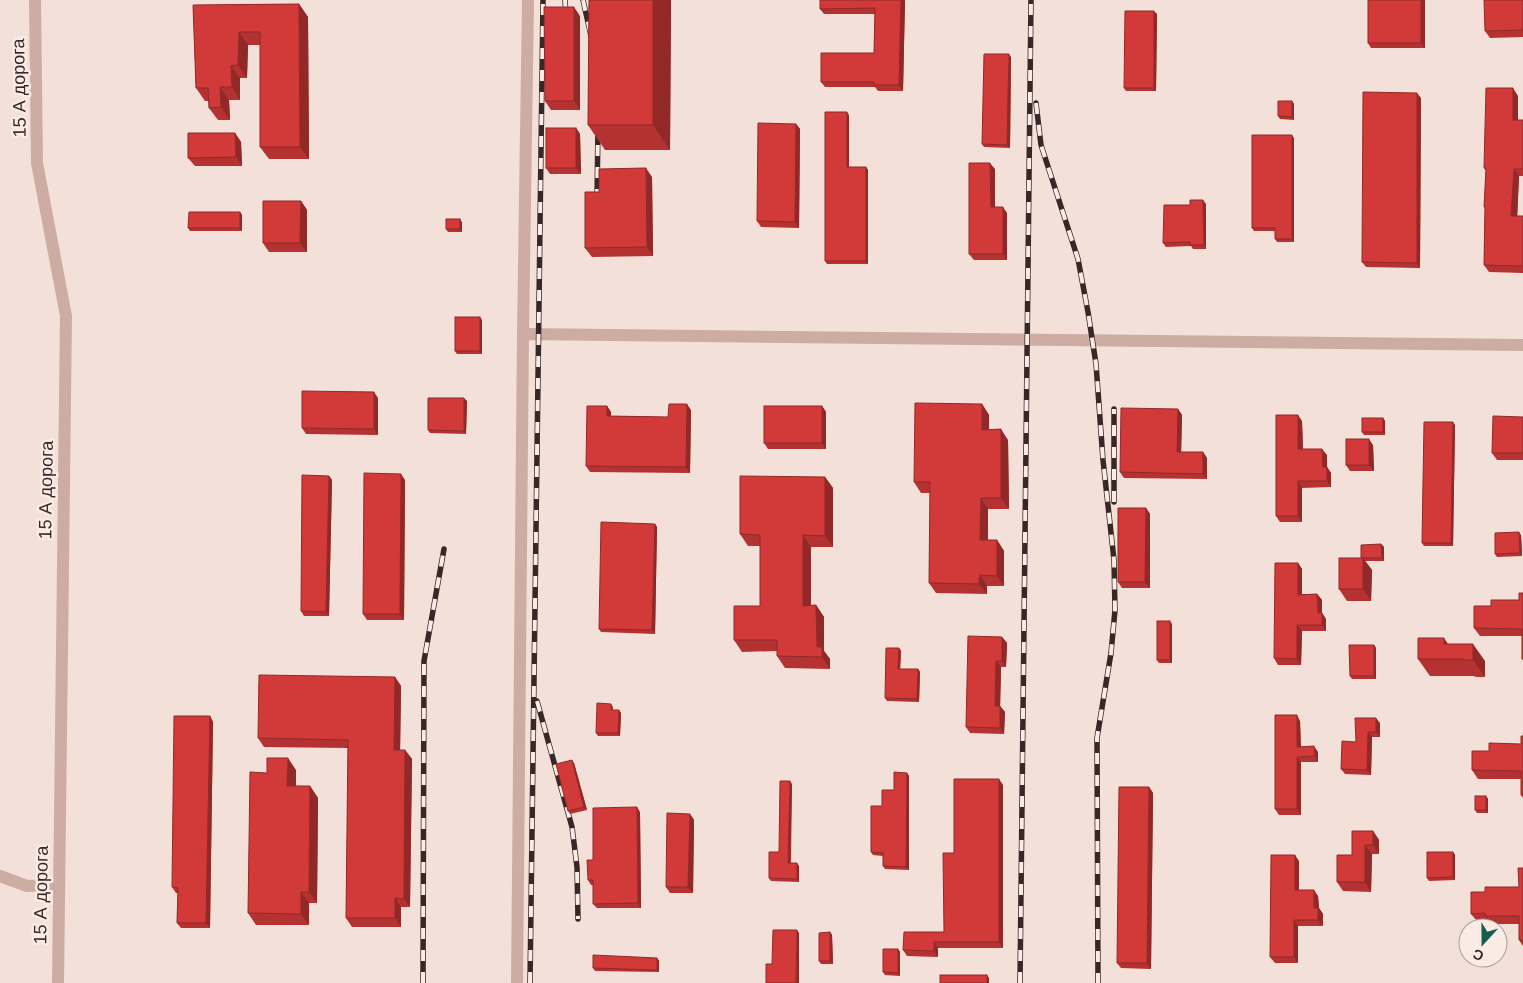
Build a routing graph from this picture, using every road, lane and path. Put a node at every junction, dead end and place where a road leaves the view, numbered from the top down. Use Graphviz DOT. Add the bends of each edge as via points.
graph roads {
  1 [pos="35,0"];
  2 [pos="528,0"];
  3 [pos="523,334"];
  4 [pos="1523,345"];
  5 [pos="0,876"];
  6 [pos="59,885"];
  7 [pos="58,983"];
  8 [pos="517,983"];
  1 -- 6 [label="street, 15 А дорога" via="37,162 66,316"];
  2 -- 3 [label="street"];
  3 -- 4 [label="street"];
  3 -- 8 [label="street"];
  5 -- 6 [label="street" via="27,886"];
  6 -- 7 [label="street, 15 А дорога"];
}
